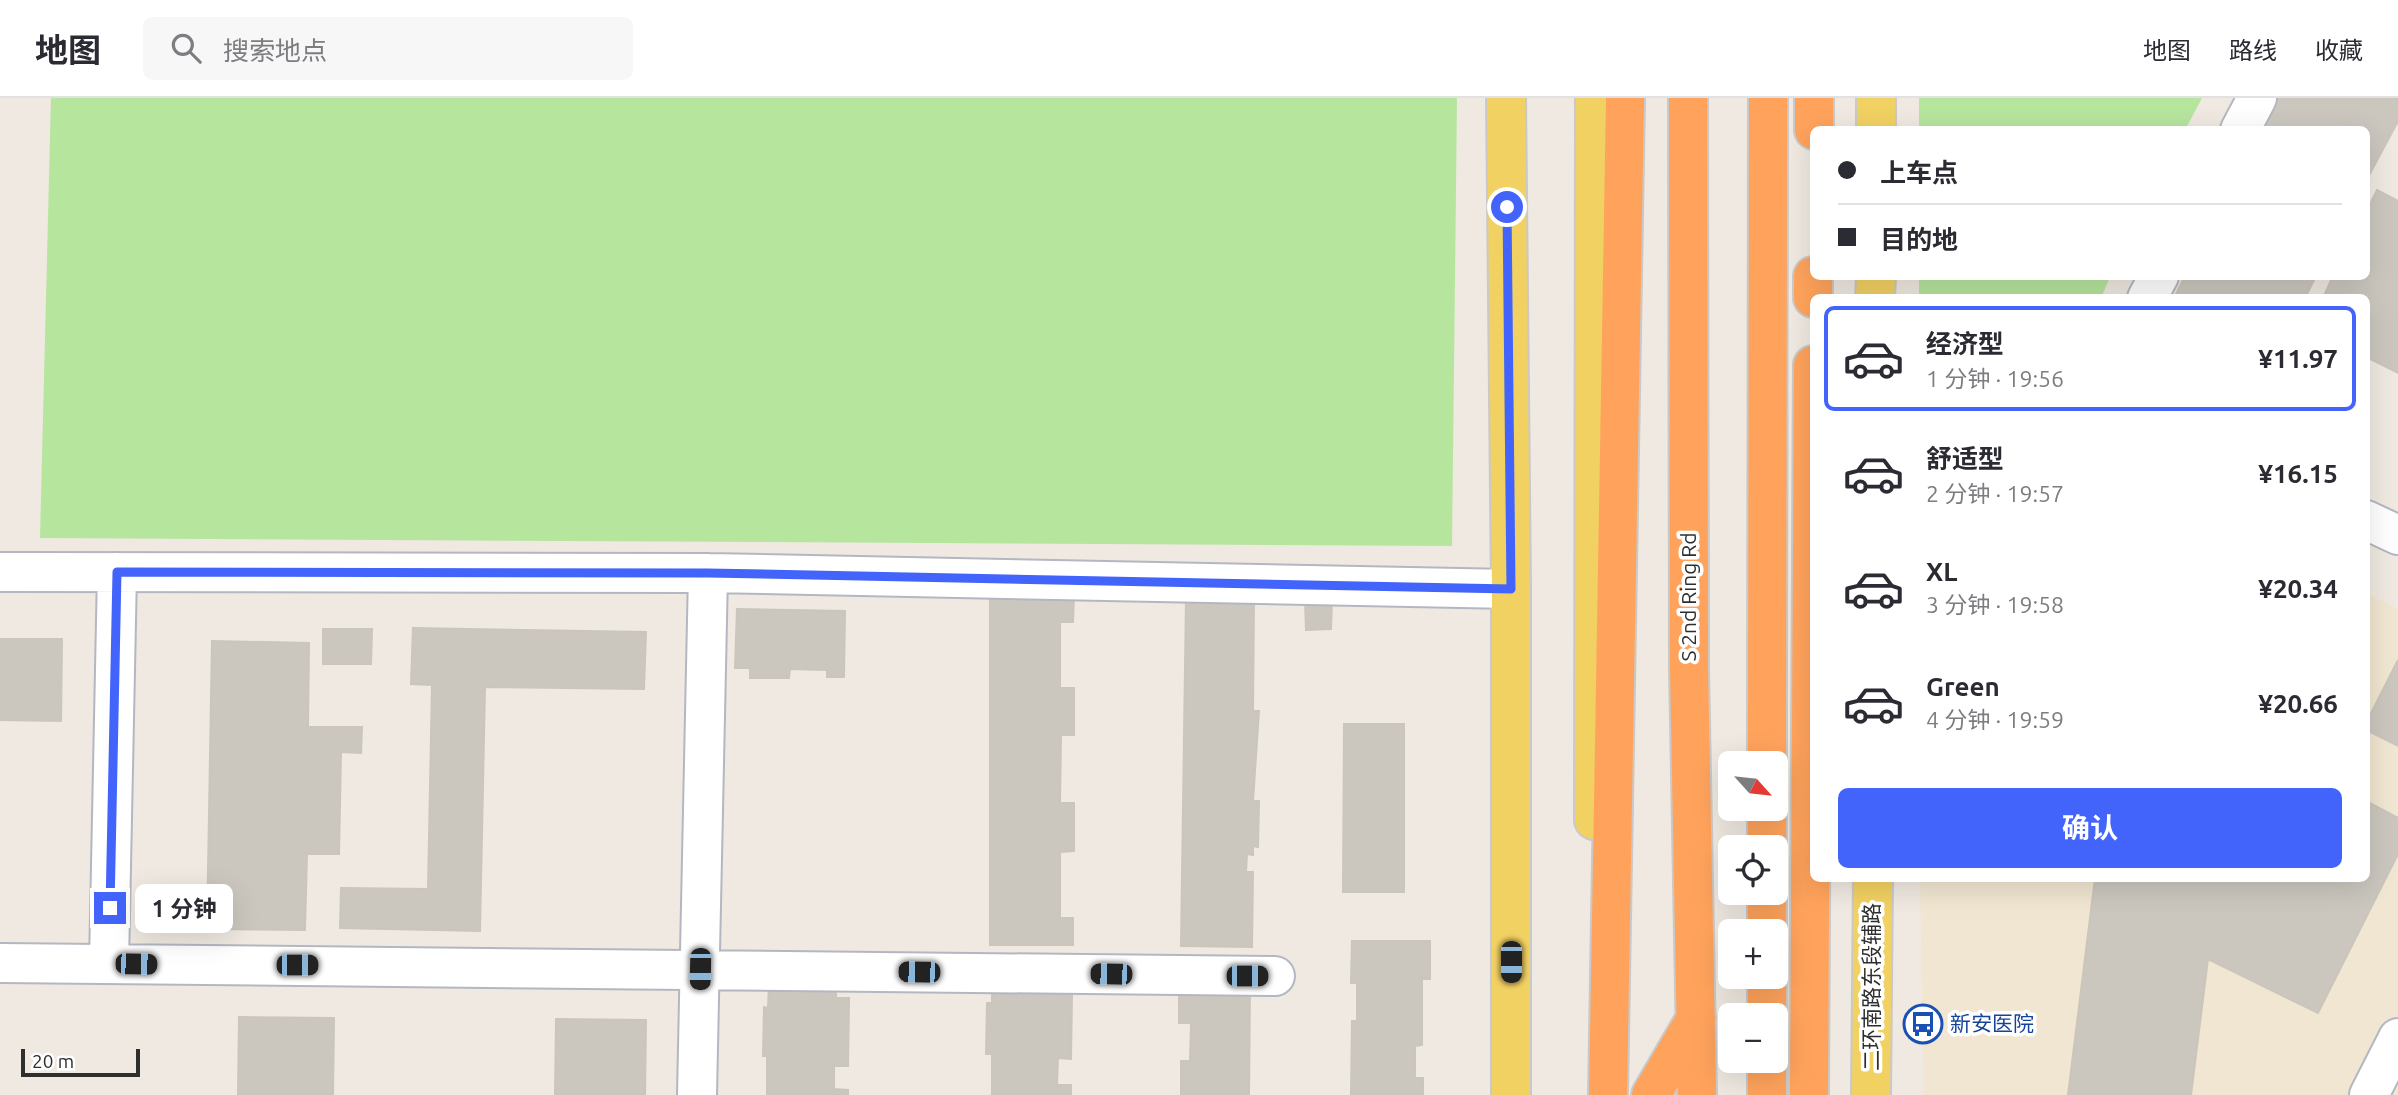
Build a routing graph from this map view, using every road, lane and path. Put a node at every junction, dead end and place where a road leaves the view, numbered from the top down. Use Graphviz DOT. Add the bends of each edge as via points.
graph roads {
  1 [pos="1506,98"];
  2 [pos="1595,98"];
  3 [pos="1625,98"];
  4 [pos="1688,98"];
  5 [pos="1768,98"];
  6 [pos="1815,98"];
  7 [pos="1876,98"];
  8 [pos="2257,98"];
  9 [pos="1814,126"];
  10 [pos="1876,126"];
  11 [pos="2242,126"];
  12 [pos="2370,522"];
  13 [pos="2398,535"];
  14 [pos="0,572"];
  15 [pos="117,572"];
  16 [pos="708,573"];
  17 [pos="1511,589"];
  18 [pos="1767,751"];
  19 [pos="1810,882"];
  20 [pos="1872,882"];
  21 [pos="0,962"];
  22 [pos="109,964"];
  23 [pos="700,969"];
  24 [pos="1275,976"];
  25 [pos="1696,1018"];
  26 [pos="2398,1038"];
  27 [pos="1767,1073"];
  28 [pos="698,1095"];
  29 [pos="1511,1095"];
  30 [pos="1593,1095"];
  31 [pos="1608,1095"];
  32 [pos="1651,1095"];
  33 [pos="1697,1095"];
  34 [pos="1767,1095"];
  35 [pos="1809,1095"];
  36 [pos="1871,1095"];
  37 [pos="2369,1095"];
  1 -- 17 [label="main road"];
  2 -- 30 [label="main road"];
  3 -- 31 [label="highway"];
  4 -- 25 [label="highway, S 2nd Ring Rd" via="1689,668"];
  5 -- 18 [label="highway"];
  6 -- 9 [label="highway"];
  7 -- 10 [label="main road"];
  8 -- 11 [label="street"];
  12 -- 13 [label="street"];
  14 -- 15 [label="street"];
  15 -- 16 [label="street"];
  15 -- 22 [label="street"];
  16 -- 17 [label="street"];
  16 -- 23 [label="street"];
  17 -- 29 [label="main road"];
  19 -- 35 [label="highway"];
  20 -- 36 [label="main road, 二环南路东段辅路"];
  21 -- 22 [label="street"];
  22 -- 23 [label="street"];
  23 -- 24 [label="street"];
  23 -- 28 [label="street"];
  25 -- 32 [label="highway"];
  25 -- 33 [label="highway, S 2nd Ring Rd"];
  26 -- 37 [label="street"];
  27 -- 34 [label="highway"];
}
